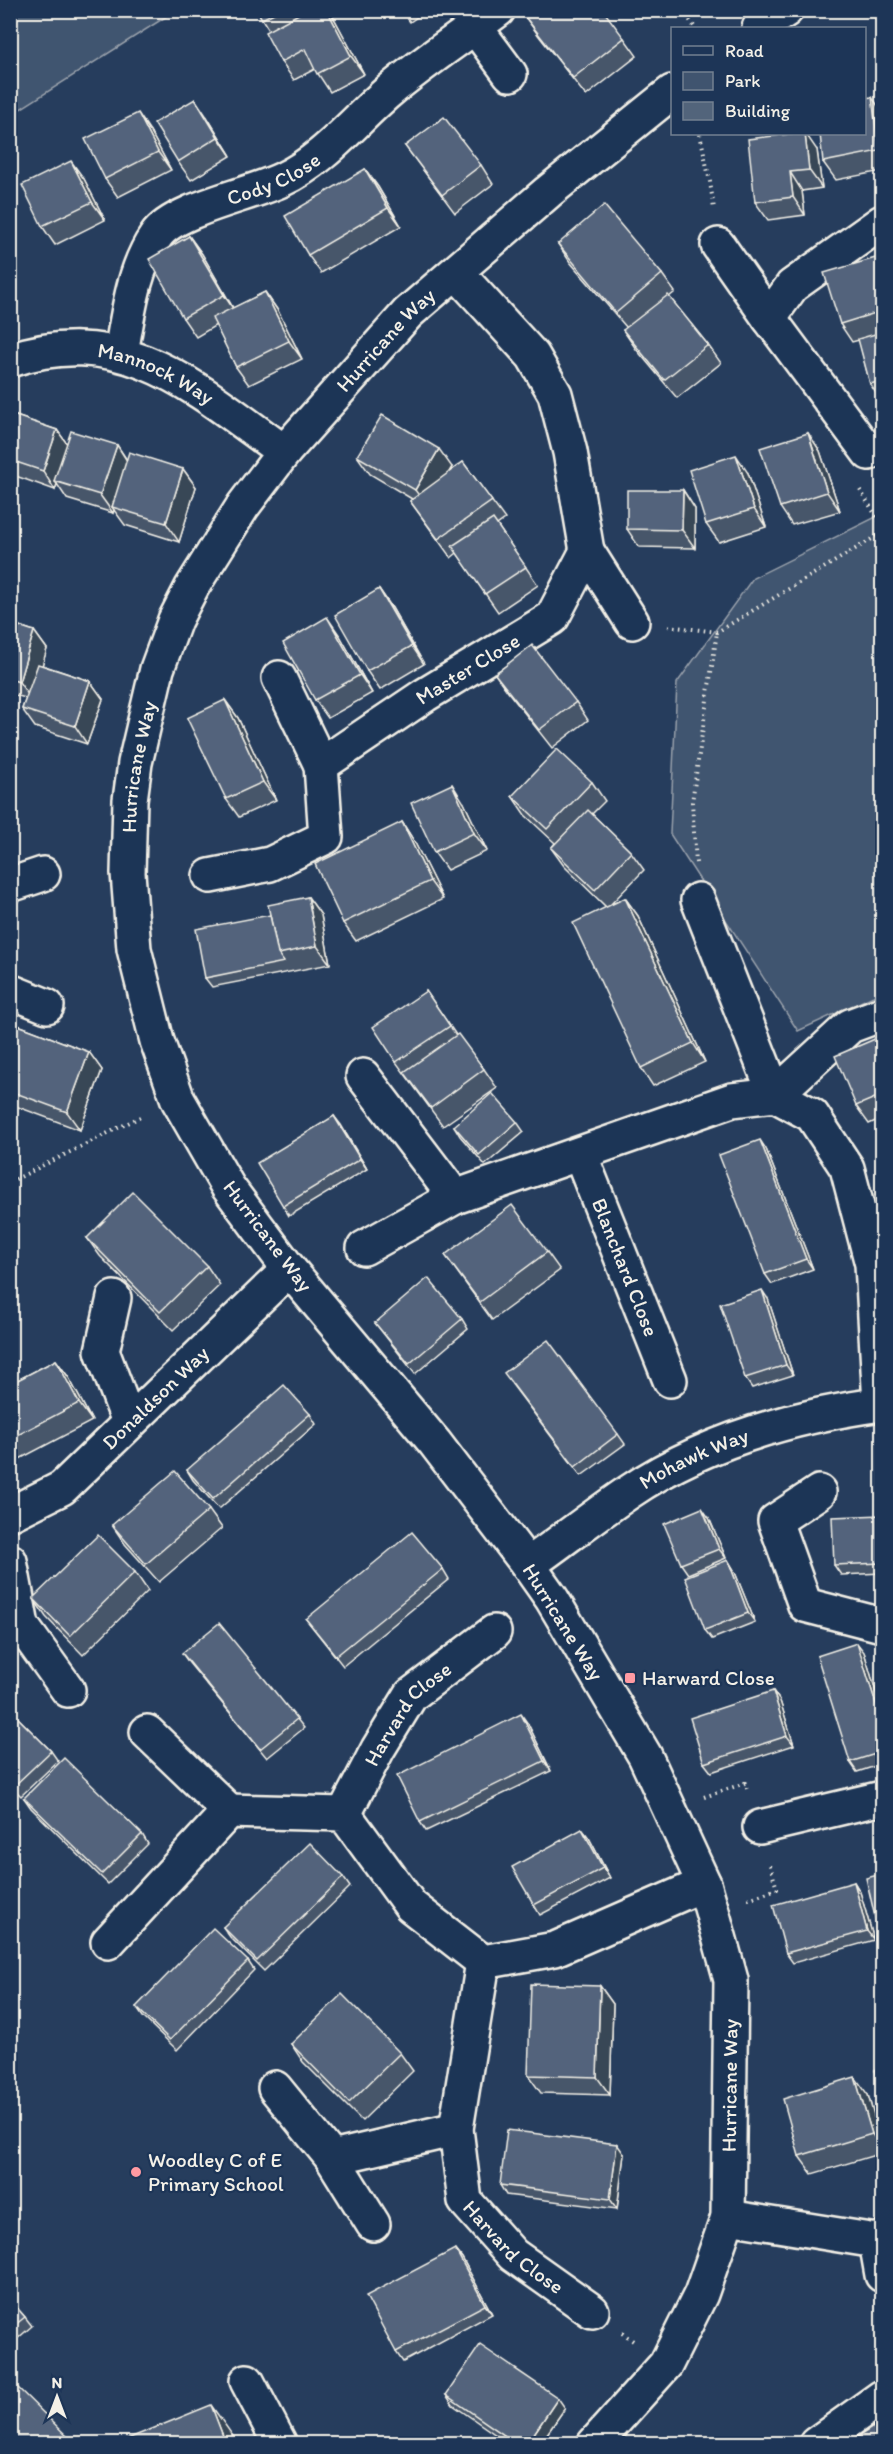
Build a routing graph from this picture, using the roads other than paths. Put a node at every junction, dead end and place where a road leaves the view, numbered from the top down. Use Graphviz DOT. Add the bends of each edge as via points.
graph roads {
  1 [pos="786,10"];
  2 [pos="487,19"];
  3 [pos="760,27"];
  4 [pos="510,74"];
  5 [pos="671,93"];
  6 [pos="882,222"];
  7 [pos="718,245"];
  8 [pos="456,272"];
  9 [pos="769,318"];
  10 [pos="121,354"];
  11 [pos="10,360"];
  12 [pos="284,452"];
  13 [pos="869,453"];
  14 [pos="587,551"];
  15 [pos="632,622"];
  16 [pos="279,678"];
  17 [pos="321,765"];
  18 [pos="43,874"];
  19 [pos="210,876"];
  20 [pos="10,885"];
  21 [pos="698,900"];
  22 [pos="10,991"];
  23 [pos="47,1006"];
  24 [pos="882,1014"];
  25 [pos="363,1076"];
  26 [pos="775,1095"];
  27 [pos="580,1154"];
  28 [pos="455,1197"];
  29 [pos="364,1248"];
  30 [pos="289,1269"];
  31 [pos="114,1298"];
  32 [pos="670,1380"];
  33 [pos="881,1404"];
  34 [pos="129,1422"];
  35 [pos="819,1492"];
  36 [pos="10,1515"];
  37 [pos="10,1561"];
  38 [pos="528,1565"];
  39 [pos="882,1625"];
  40 [pos="494,1632"];
  41 [pos="68,1690"];
  42 [pos="147,1732"];
  43 [pos="882,1798"];
  44 [pos="229,1811"];
  45 [pos="344,1814"];
  46 [pos="760,1827"];
  47 [pos="704,1884"];
  48 [pos="108,1942"];
  49 [pos="483,1962"];
  50 [pos="275,2088"];
  51 [pos="456,2129"];
  52 [pos="332,2158"];
  53 [pos="728,2217"];
  54 [pos="373,2224"];
  55 [pos="879,2240"];
  56 [pos="882,2276"];
  57 [pos="592,2311"];
  58 [pos="247,2381"];
  59 [pos="882,2397"];
  60 [pos="280,2444"];
  61 [pos="594,2444"];
  62 [pos="816,2444"];
  1 -- 3 [label="street"];
  2 -- 4 [label="street, Cody Close"];
  2 -- 10 [label="street, Cody Close" via="398,83 307,165 284,179 168,224 156,235 138,274"];
  5 -- 8 [label="street, Hurricane Way"];
  6 -- 9 [label="street" via="792,286"];
  7 -- 9 [label="street"];
  8 -- 12 [label="street, Hurricane Way" via="408,313"];
  8 -- 14 [label="street" via="533,356 555,394"];
  9 -- 13 [label="street"];
  10 -- 11 [label="street, Mannock Way" via="42,351"];
  10 -- 12 [label="street, Mannock Way" via="146,361 186,382"];
  12 -- 30 [label="street, Hurricane Way" via="212,555 176,620 157,669 135,763 128,873 134,949 157,1041 178,1100 228,1187"];
  14 -- 15 [label="street"];
  14 -- 17 [label="street, Master Close" via="552,618 425,695"];
  16 -- 17 [label="street"];
  17 -- 19 [label="street" via="326,837 270,864"];
  18 -- 20 [label="street"];
  21 -- 26 [label="street"];
  22 -- 23 [label="street"];
  24 -- 26 [label="street" via="850,1026"];
  25 -- 28 [label="street"];
  26 -- 27 [label="street" via="732,1100"];
  26 -- 33 [label="street" via="812,1115 847,1168 872,1264"];
  27 -- 28 [label="street"];
  27 -- 32 [label="street, Blanchard Close"];
  28 -- 29 [label="street"];
  30 -- 34 [label="street, Donaldson Way"];
  30 -- 38 [label="street, Hurricane Way" via="435,1443"];
  31 -- 34 [label="street" via="102,1351"];
  33 -- 38 [label="street, Mohawk Way" via="771,1426 701,1452 630,1491"];
  34 -- 36 [label="street, Donaldson Way" via="62,1488"];
  35 -- 39 [label="street" via="775,1521 806,1605"];
  37 -- 41 [label="street" via="22,1626"];
  38 -- 47 [label="street, Hurricane Way" via="645,1756"];
  40 -- 45 [label="street, Harvard Close" via="411,1695"];
  42 -- 44 [label="street"];
  43 -- 46 [label="street"];
  44 -- 45 [label="street"];
  44 -- 48 [label="street"];
  45 -- 49 [label="street" via="411,1906"];
  47 -- 49 [label="street" via="555,1949"];
  47 -- 53 [label="street, Hurricane Way" via="731,1980"];
  49 -- 51 [label="street, Harvard Close"];
  50 -- 52 [label="street"];
  51 -- 52 [label="street"];
  51 -- 57 [label="street, Harvard Close" via="465,2200 513,2255"];
  52 -- 54 [label="street"];
  53 -- 55 [label="street"];
  53 -- 61 [label="street, Hurricane Way" via="701,2294 666,2364"];
  55 -- 56 [label="street"];
  58 -- 60 [label="street"];
  59 -- 62 [label="street"];
}
